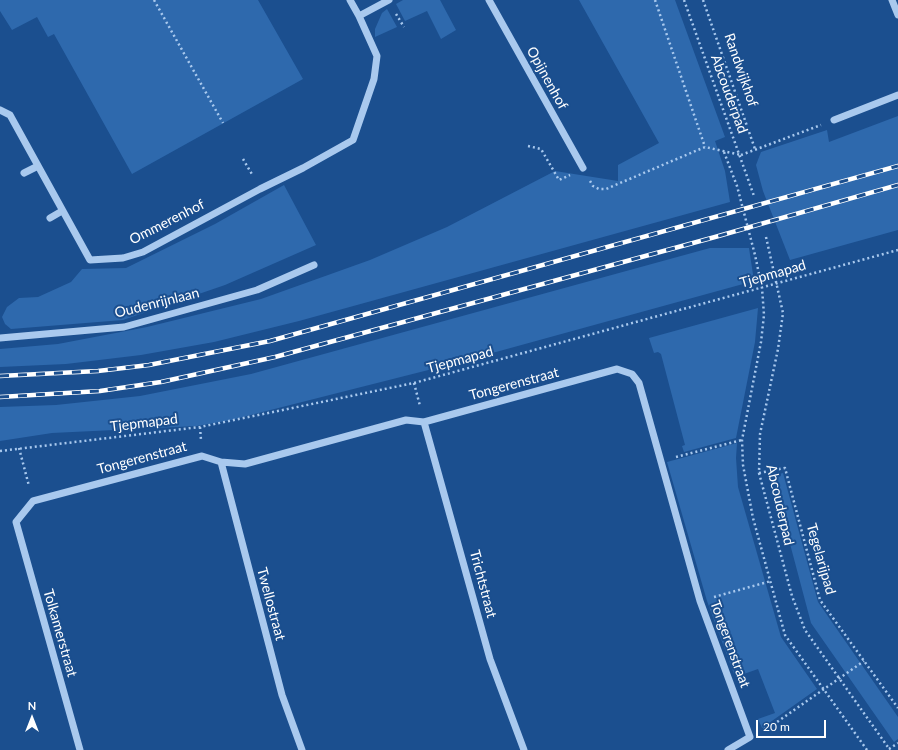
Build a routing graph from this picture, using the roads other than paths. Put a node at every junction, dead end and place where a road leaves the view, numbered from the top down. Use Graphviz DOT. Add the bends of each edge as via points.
graph roads {
  1 [pos="350,0"];
  2 [pos="388,0"];
  3 [pos="489,0"];
  4 [pos="892,0"];
  5 [pos="898,15"];
  6 [pos="359,16"];
  7 [pos="898,95"];
  8 [pos="0,110"];
  9 [pos="834,120"];
  10 [pos="38,166"];
  11 [pos="583,168"];
  12 [pos="24,173"];
  13 [pos="62,211"];
  14 [pos="50,218"];
  15 [pos="314,265"];
  16 [pos="0,338"];
  17 [pos="424,422"];
  18 [pos="221,462"];
  19 [pos="16,522"];
  20 [pos="80,750"];
  21 [pos="302,750"];
  22 [pos="524,750"];
  23 [pos="728,750"];
  1 -- 6 [label="street"];
  2 -- 6 [label="street"];
  3 -- 11 [label="street, Opijnenhof"];
  4 -- 5 [label="street"];
  6 -- 13 [label="street, Ommerenhof" via="377,56 374,79 353,140 142,252 123,258 90,260"];
  7 -- 9 [label="street"];
  8 -- 10 [label="street, Ommerenhof" via="10,115"];
  10 -- 12 [label="street"];
  10 -- 13 [label="street, Ommerenhof"];
  13 -- 14 [label="street"];
  15 -- 16 [label="street, Oudenrijnlaan" via="258,290 124,327"];
  17 -- 18 [label="street, Tongerenstraat" via="406,420 245,464"];
  17 -- 22 [label="street, Trichtstraat" via="490,659"];
  17 -- 23 [label="street, Tongerenstraat" via="617,369 632,374 639,383 700,601 750,737"];
  18 -- 19 [label="street, Tongerenstraat" via="202,456 191,458 33,501"];
  18 -- 21 [label="street, Twellostraat" via="282,696"];
  19 -- 20 [label="street, Tolkamerstraat"];
}
